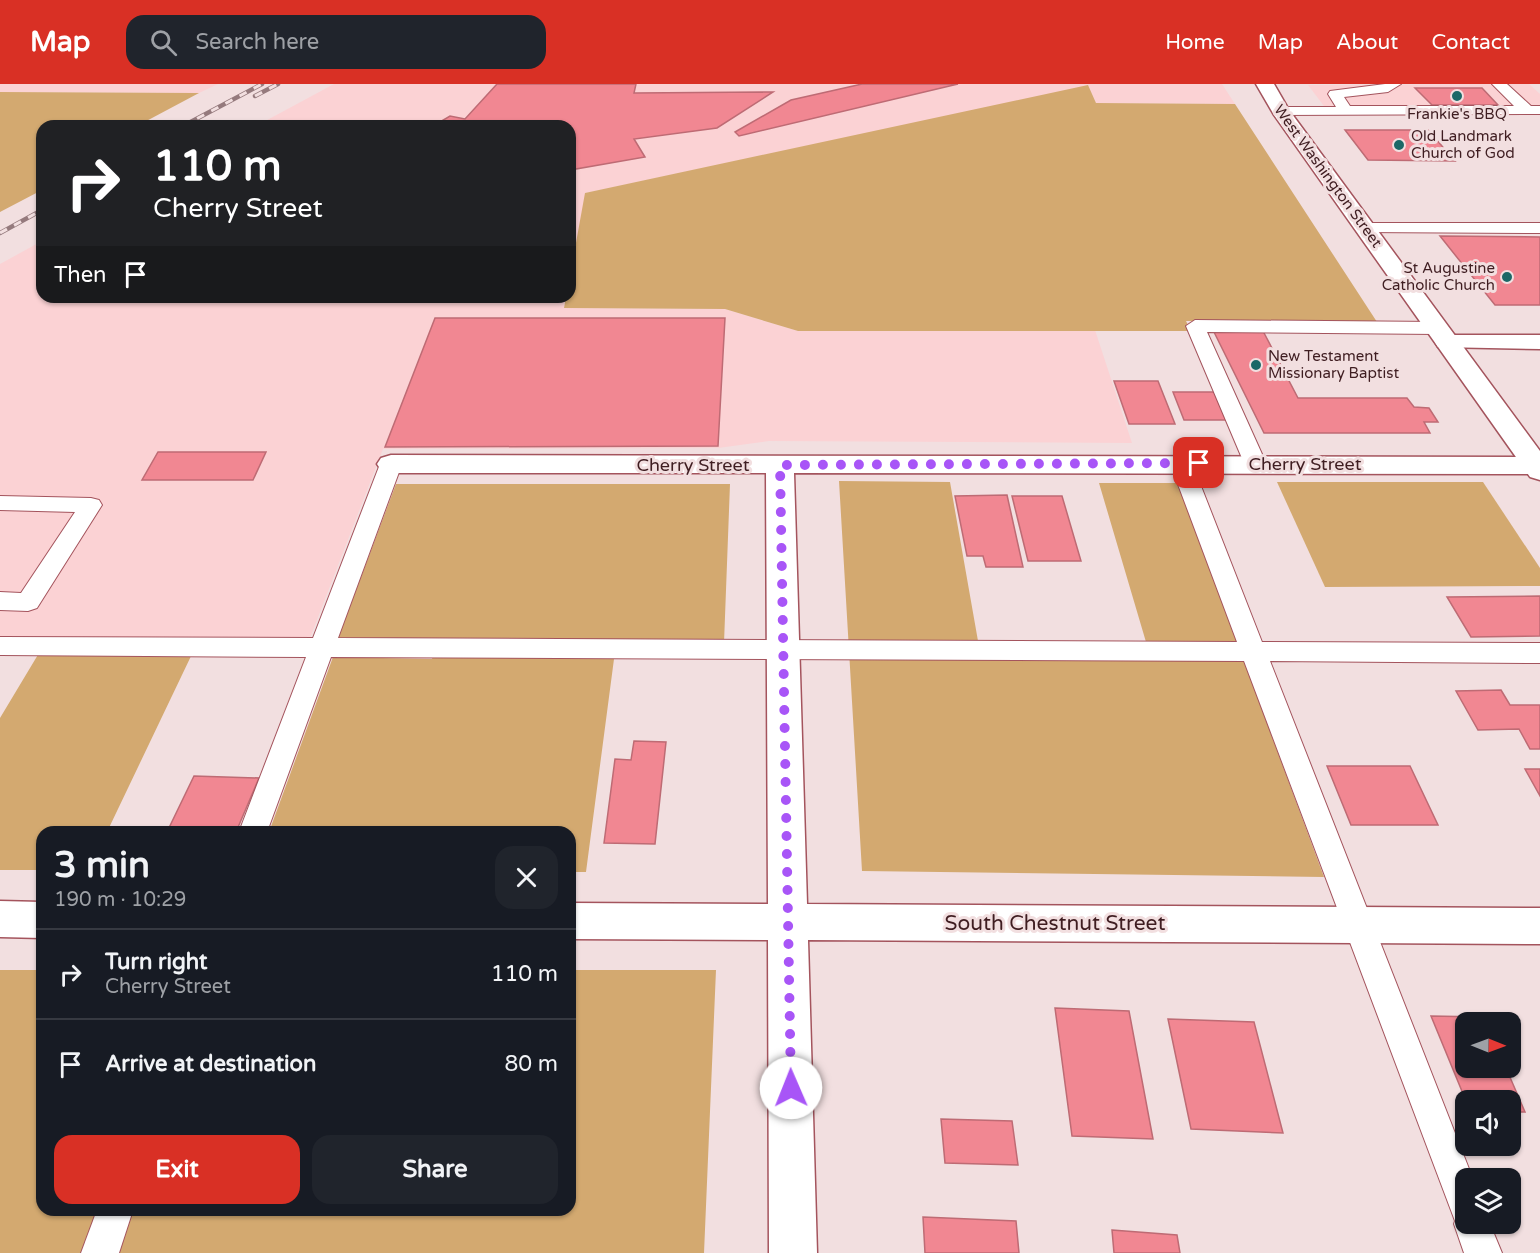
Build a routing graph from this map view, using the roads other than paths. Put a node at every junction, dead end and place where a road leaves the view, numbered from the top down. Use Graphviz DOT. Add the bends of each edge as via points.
graph roads {
  1 [pos="1265,84"];
  2 [pos="1394,84"];
  3 [pos="1499,84"];
  4 [pos="1345,110"];
  5 [pos="1534,110"];
  6 [pos="1281,111"];
  7 [pos="1366,228"];
  8 [pos="1540,228"];
  9 [pos="1442,335"];
  10 [pos="1540,342"];
  11 [pos="1181,463"];
  12 [pos="1255,463"];
  13 [pos="391,464"];
  14 [pos="780,465"];
  15 [pos="1538,468"];
  16 [pos="0,502"];
  17 [pos="0,601"];
  18 [pos="0,646"];
  19 [pos="321,650"];
  20 [pos="782,651"];
  21 [pos="1254,652"];
  22 [pos="1540,653"];
  23 [pos="255,826"];
  24 [pos="0,919"];
  25 [pos="36,920"];
  26 [pos="576,921"];
  27 [pos="789,923"];
  28 [pos="1359,924"];
  29 [pos="1540,926"];
  30 [pos="1455,1178"];
  31 [pos="113,1216"];
  32 [pos="1476,1234"];
  33 [pos="100,1253"];
  34 [pos="794,1253"];
  35 [pos="1483,1253"];
  1 -- 6 [label="street, West Washington Street"];
  2 -- 4 [label="lane" via="1335,94"];
  3 -- 5 [label="lane"];
  4 -- 5 [label="lane"];
  4 -- 6 [label="lane"];
  6 -- 7 [label="street, West Washington Street"];
  7 -- 8 [label="lane"];
  7 -- 9 [label="street, West Washington Street"];
  9 -- 10 [label="street"];
  9 -- 12 [label="lane" via="1195,326"];
  9 -- 15 [label="street, West Washington Street"];
  11 -- 12 [label="street, Cherry Street"];
  11 -- 14 [label="street, Cherry Street"];
  11 -- 21 [label="lane"];
  12 -- 15 [label="street, Cherry Street"];
  13 -- 14 [label="street, Cherry Street"];
  13 -- 19 [label="lane"];
  14 -- 20 [label="street"];
  16 -- 17 [label="lane" via="91,505 28,602"];
  18 -- 19 [label="lane"];
  19 -- 20 [label="lane"];
  19 -- 23 [label="lane"];
  20 -- 21 [label="lane"];
  20 -- 27 [label="street"];
  21 -- 22 [label="lane"];
  21 -- 28 [label="lane"];
  24 -- 25 [label="street"];
  26 -- 27 [label="street, South Chestnut Street"];
  27 -- 28 [label="street, South Chestnut Street"];
  27 -- 34 [label="street"];
  28 -- 29 [label="street, South Chestnut Street"];
  28 -- 30 [label="lane"];
  31 -- 33 [label="lane"];
  32 -- 35 [label="lane"];
}
